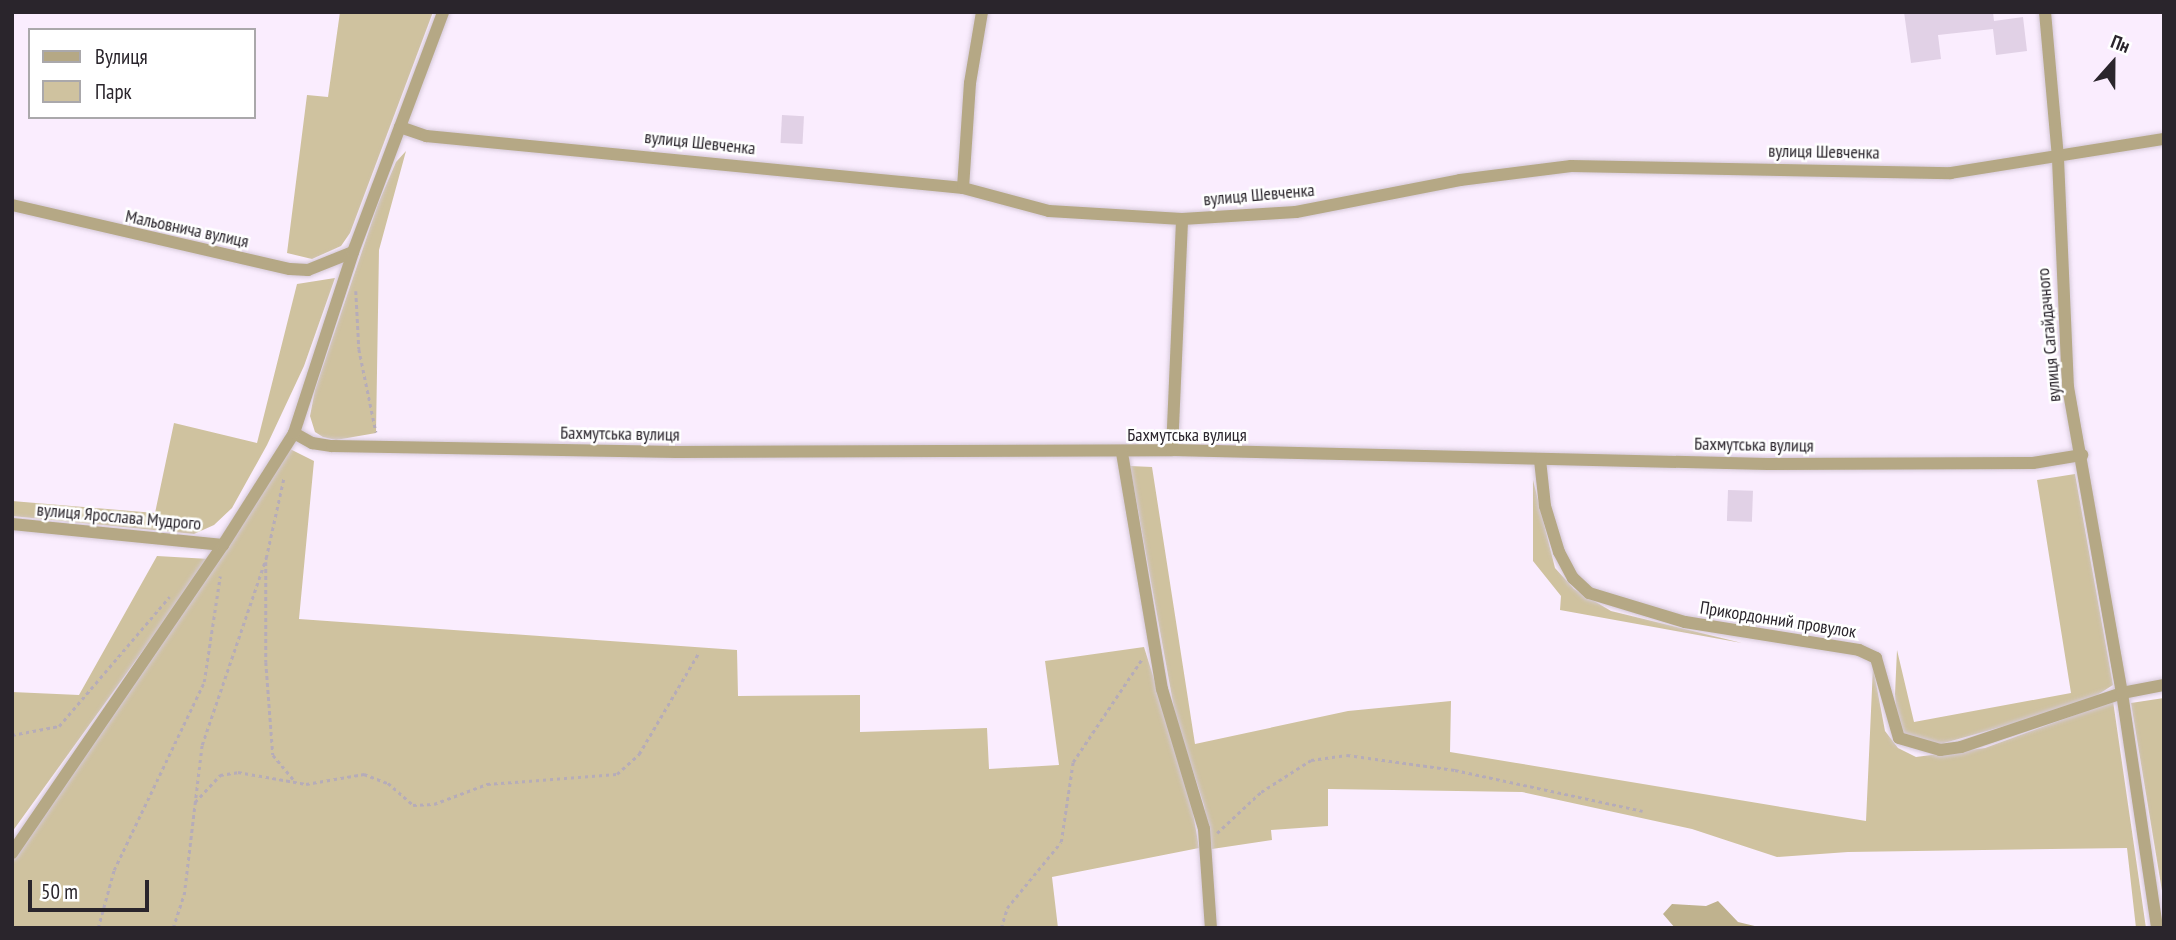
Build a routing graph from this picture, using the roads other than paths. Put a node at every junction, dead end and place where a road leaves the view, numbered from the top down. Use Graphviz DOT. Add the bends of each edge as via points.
graph roads {
  1 [pos="443,12"];
  2 [pos="982,12"];
  3 [pos="2045,12"];
  4 [pos="400,127"];
  5 [pos="2164,139"];
  6 [pos="2059,159"];
  7 [pos="964,188"];
  8 [pos="12,205"];
  9 [pos="1182,219"];
  10 [pos="353,252"];
  11 [pos="294,433"];
  12 [pos="1172,450"];
  13 [pos="1122,453"];
  14 [pos="2082,455"];
  15 [pos="1540,460"];
  16 [pos="12,524"];
  17 [pos="223,545"];
  18 [pos="2164,685"];
  19 [pos="2122,693"];
  20 [pos="12,853"];
  21 [pos="1211,928"];
  22 [pos="2157,928"];
  1 -- 4 [label="street"];
  2 -- 7 [label="street" via="970,83"];
  3 -- 6 [label="street, вулиця Сагайдачного"];
  4 -- 7 [label="street, вулиця Шевченка" via="426,135"];
  4 -- 10 [label="street"];
  5 -- 6 [label="street, вулиця Шевченка"];
  6 -- 9 [label="street, вулиця Шевченка" via="1951,173 1571,166 1460,180 1296,212"];
  6 -- 14 [label="street, вулиця Сагайдачного" via="2068,387"];
  7 -- 9 [label="street, вулиця Шевченка" via="1049,211"];
  8 -- 10 [label="street, Мальовнича вулиця" via="290,269 308,270"];
  9 -- 12 [label="street"];
  10 -- 11 [label="street"];
  11 -- 13 [label="street, Бахмутська вулиця" via="322,445 379,447"];
  11 -- 17 [label="street"];
  12 -- 13 [label="street, Бахмутська вулиця"];
  12 -- 15 [label="street, Бахмутська вулиця"];
  13 -- 21 [label="street" via="1153,639 1176,740 1197,800"];
  14 -- 15 [label="street, Бахмутська вулиця" via="2033,463"];
  14 -- 19 [label="street, вулиця Сагайдачного"];
  15 -- 19 [label="street, Прикордонний провулок" via="1545,506 1559,552 1573,578 1589,593 1685,622 1858,650 1876,658 1899,738 1940,750 1961,747"];
  16 -- 17 [label="street, вулиця Ярослава Мудрого"];
  17 -- 20 [label="street"];
  18 -- 19 [label="street"];
  19 -- 22 [label="street, вулиця Сагайдачного"];
}
